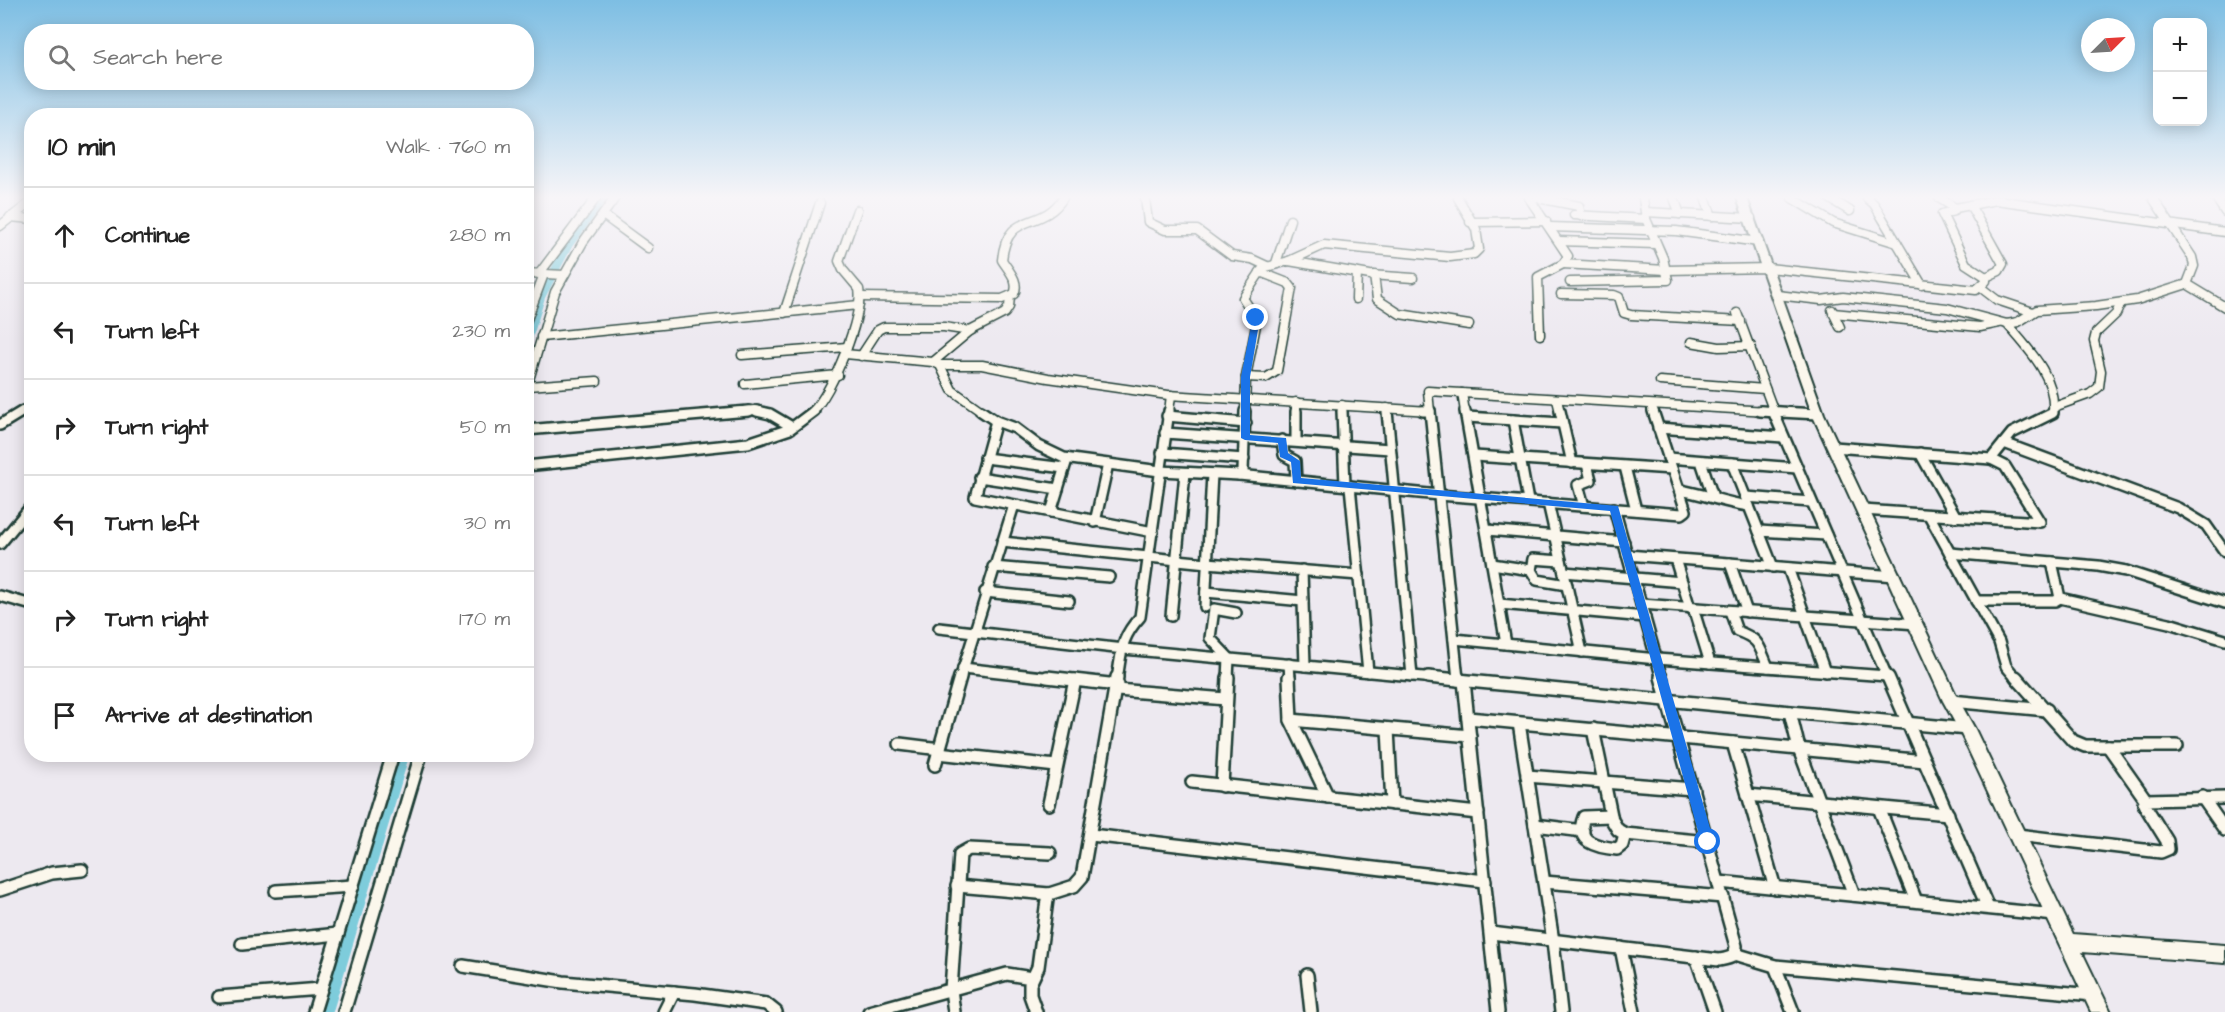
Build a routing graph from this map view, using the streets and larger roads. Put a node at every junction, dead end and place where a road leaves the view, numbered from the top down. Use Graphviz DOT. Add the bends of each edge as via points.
graph roads {
  1 [pos="563,245"];
  2 [pos="581,245"];
  3 [pos="644,245"];
  4 [pos="806,245"];
  5 [pos="845,245"];
  6 [pos="1005,245"];
  7 [pos="1217,245"];
  8 [pos="1282,245"];
  9 [pos="1324,245"];
  10 [pos="1326,245"];
  11 [pos="1479,245"];
  12 [pos="1562,245"];
  13 [pos="1656,245"];
  14 [pos="1760,245"];
  15 [pos="1898,245"];
  16 [pos="1956,245"];
  17 [pos="1992,245"];
  18 [pos="2184,245"];
  19 [pos="648,248"];
  20 [pos="1289,261"];
  21 [pos="1276,263"];
  22 [pos="1563,264"];
  23 [pos="1267,266"];
  24 [pos="1611,267"];
  25 [pos="1768,268"];
  26 [pos="1666,270"];
  27 [pos="1260,272"];
  28 [pos="534,273"];
  29 [pos="1358,273"];
  30 [pos="543,274"];
  31 [pos="560,275"];
  32 [pos="1374,275"];
  33 [pos="1986,277"];
  34 [pos="1413,278"];
  35 [pos="1570,282"];
  36 [pos="1616,282"];
  37 [pos="2187,284"];
  38 [pos="1922,285"];
  39 [pos="1980,286"];
  40 [pos="1561,294"];
  41 [pos="1777,295"];
  42 [pos="1010,296"];
  43 [pos="1619,297"];
  44 [pos="534,299"];
  45 [pos="1356,299"];
  46 [pos="1827,300"];
  47 [pos="860,301"];
  48 [pos="2121,303"];
  49 [pos="2225,307"];
  50 [pos="2033,312"];
  51 [pos="784,313"];
  52 [pos="1833,313"];
  53 [pos="2003,324"];
  54 [pos="1469,325"];
  55 [pos="1840,327"];
  56 [pos="970,332"];
  57 [pos="1540,335"];
  58 [pos="541,337"];
  59 [pos="1691,342"];
  60 [pos="1750,346"];
  61 [pos="846,351"];
  62 [pos="742,355"];
  63 [pos="861,356"];
  64 [pos="534,362"];
  65 [pos="937,363"];
  66 [pos="838,375"];
  67 [pos="1246,377"];
  68 [pos="597,381"];
  69 [pos="1660,381"];
  70 [pos="745,384"];
  71 [pos="534,387"];
  72 [pos="1765,389"];
  73 [pos="1462,393"];
  74 [pos="1171,395"];
  75 [pos="1247,399"];
  76 [pos="1557,400"];
  77 [pos="1296,402"];
  78 [pos="1342,405"];
  79 [pos="1651,405"];
  80 [pos="2054,407"];
  81 [pos="1387,408"];
  82 [pos="24,410"];
  83 [pos="1430,411"];
  84 [pos="1774,411"];
  85 [pos="1818,414"];
  86 [pos="1167,416"];
  87 [pos="1467,417"];
  88 [pos="1513,420"];
  89 [pos="996,421"];
  90 [pos="1246,423"];
  91 [pos="1562,423"];
  92 [pos="0,424"];
  93 [pos="792,427"];
  94 [pos="1658,428"];
  95 [pos="534,429"];
  96 [pos="1165,433"];
  97 [pos="1783,436"];
  98 [pos="1245,438"];
  99 [pos="1282,440"];
  100 [pos="1296,441"];
  101 [pos="2004,443"];
  102 [pos="1343,444"];
  103 [pos="1834,447"];
  104 [pos="1390,449"];
  105 [pos="1162,453"];
  106 [pos="1920,453"];
  107 [pos="1474,456"];
  108 [pos="985,458"];
  109 [pos="1067,458"];
  110 [pos="1668,458"];
  111 [pos="1244,459"];
  112 [pos="1520,459"];
  113 [pos="1991,459"];
  114 [pos="1701,461"];
  115 [pos="1732,463"];
  116 [pos="1108,464"];
  117 [pos="1572,464"];
  118 [pos="1587,464"];
  119 [pos="534,465"];
  120 [pos="1625,467"];
  121 [pos="1064,468"];
  122 [pos="1797,468"];
  123 [pos="1672,469"];
  124 [pos="1160,471"];
  125 [pos="1185,473"];
  126 [pos="1212,474"];
  127 [pos="1239,475"];
  128 [pos="979,477"];
  129 [pos="1296,481"];
  130 [pos="1347,486"];
  131 [pos="1058,489"];
  132 [pos="1394,490"];
  133 [pos="1680,490"];
  134 [pos="1439,495"];
  135 [pos="1713,497"];
  136 [pos="1481,498"];
  137 [pos="1528,501"];
  138 [pos="1748,501"];
  139 [pos="1811,502"];
  140 [pos="1548,503"];
  141 [pos="1014,505"];
  142 [pos="1584,506"];
  143 [pos="1614,508"];
  144 [pos="1636,510"];
  145 [pos="1863,510"];
  146 [pos="1051,512"];
  147 [pos="24,515"];
  148 [pos="1929,515"];
  149 [pos="1956,517"];
  150 [pos="1095,522"];
  151 [pos="1487,530"];
  152 [pos="1759,531"];
  153 [pos="1153,532"];
  154 [pos="1826,535"];
  155 [pos="1556,536"];
  156 [pos="1002,542"];
  157 [pos="1624,542"];
  158 [pos="0,544"];
  159 [pos="2225,552"];
  160 [pos="1950,553"];
  161 [pos="1627,555"];
  162 [pos="1150,557"];
  163 [pos="1675,559"];
  164 [pos="1177,560"];
  165 [pos="2052,562"];
  166 [pos="1730,563"];
  167 [pos="1207,564"];
  168 [pos="1492,564"];
  169 [pos="1563,566"];
  170 [pos="993,567"];
  171 [pos="1773,567"];
  172 [pos="1788,568"];
  173 [pos="1302,570"];
  174 [pos="1531,570"];
  175 [pos="1842,572"];
  176 [pos="1359,574"];
  177 [pos="1895,576"];
  178 [pos="1109,577"];
  179 [pos="1634,579"];
  180 [pos="1682,582"];
  181 [pos="1567,585"];
  182 [pos="985,592"];
  183 [pos="1206,592"];
  184 [pos="0,596"];
  185 [pos="2060,598"];
  186 [pos="1069,601"];
  187 [pos="1303,601"];
  188 [pos="1976,601"];
  189 [pos="24,603"];
  190 [pos="2225,603"];
  191 [pos="1499,604"];
  192 [pos="1641,604"];
  193 [pos="1205,606"];
  194 [pos="1692,608"];
  195 [pos="1572,610"];
  196 [pos="1730,611"];
  197 [pos="1747,612"];
  198 [pos="1236,613"];
  199 [pos="1171,616"];
  200 [pos="1645,617"];
  201 [pos="1806,617"];
  202 [pos="1862,621"];
  203 [pos="1917,624"];
  204 [pos="939,628"];
  205 [pos="973,632"];
  206 [pos="1454,639"];
  207 [pos="2225,640"];
  208 [pos="1506,644"];
  209 [pos="1124,649"];
  210 [pos="1582,651"];
  211 [pos="1228,658"];
  212 [pos="1657,659"];
  213 [pos="1710,663"];
  214 [pos="1289,664"];
  215 [pos="1305,666"];
  216 [pos="1768,667"];
  217 [pos="963,668"];
  218 [pos="1368,672"];
  219 [pos="1825,672"];
  220 [pos="1413,676"];
  221 [pos="1887,676"];
  222 [pos="1075,680"];
  223 [pos="1461,681"];
  224 [pos="1118,687"];
  225 [pos="1226,699"];
  226 [pos="1669,700"];
  227 [pos="1951,701"];
  228 [pos="2047,710"];
  229 [pos="1790,712"];
  230 [pos="1468,718"];
  231 [pos="1291,720"];
  232 [pos="1519,723"];
  233 [pos="1909,724"];
  234 [pos="1388,729"];
  235 [pos="1593,729"];
  236 [pos="1967,729"];
  237 [pos="1470,736"];
  238 [pos="1679,737"];
  239 [pos="1733,743"];
  240 [pos="900,744"];
  241 [pos="2108,746"];
  242 [pos="2177,746"];
  243 [pos="1799,749"];
  244 [pos="939,751"];
  245 [pos="1925,761"];
  246 [pos="391,762"];
  247 [pos="419,762"];
  248 [pos="935,765"];
  249 [pos="1056,766"];
  250 [pos="1527,776"];
  251 [pos="1192,782"];
  252 [pos="1606,782"];
  253 [pos="1222,786"];
  254 [pos="1693,789"];
  255 [pos="1748,795"];
  256 [pos="1328,797"];
  257 [pos="2202,797"];
  258 [pos="2225,798"];
  259 [pos="2145,800"];
  260 [pos="1820,802"];
  261 [pos="1049,804"];
  262 [pos="1392,804"];
  263 [pos="1880,808"];
  264 [pos="1478,813"];
  265 [pos="1948,814"];
  266 [pos="1611,816"];
  267 [pos="1535,825"];
  268 [pos="2225,830"];
  269 [pos="1583,831"];
  270 [pos="1625,834"];
  271 [pos="1091,835"];
  272 [pos="2017,835"];
  273 [pos="1708,842"];
  274 [pos="1050,853"];
  275 [pos="82,870"];
  276 [pos="1485,881"];
  277 [pos="1544,882"];
  278 [pos="1719,882"];
  279 [pos="353,886"];
  280 [pos="957,886"];
  281 [pos="1775,888"];
  282 [pos="0,890"];
  283 [pos="276,891"];
  284 [pos="1049,894"];
  285 [pos="1854,896"];
  286 [pos="1723,897"];
  287 [pos="1916,902"];
  288 [pos="1988,908"];
  289 [pos="2055,915"];
  290 [pos="1491,933"];
  291 [pos="338,934"];
  292 [pos="1553,940"];
  293 [pos="2068,942"];
  294 [pos="242,944"];
  295 [pos="1621,948"];
  296 [pos="1735,954"];
  297 [pos="2225,954"];
  298 [pos="1696,957"];
  299 [pos="463,966"];
  300 [pos="1775,966"];
  301 [pos="1307,975"];
  302 [pos="1032,978"];
  303 [pos="321,989"];
  304 [pos="951,990"];
  305 [pos="674,992"];
  306 [pos="2093,995"];
  307 [pos="219,997"];
  308 [pos="743,1007"];
  309 [pos="314,1012"];
  310 [pos="344,1012"];
  311 [pos="664,1012"];
  312 [pos="776,1012"];
  313 [pos="869,1012"];
  314 [pos="954,1012"];
  315 [pos="1036,1012"];
  316 [pos="1311,1012"];
  317 [pos="1498,1012"];
  318 [pos="1561,1012"];
  319 [pos="1634,1012"];
  320 [pos="1715,1012"];
  321 [pos="1793,1012"];
  322 [pos="2101,1012"];
  1 -- 30 [label="street"];
  2 -- 31 [label="street"];
  3 -- 19 [label="street"];
  4 -- 51 [label="street"];
  5 -- 47 [label="street" via="839,261 844,274 857,284"];
  6 -- 42 [label="street" via="1002,260 1017,288"];
  7 -- 23 [label="street" via="1232,256"];
  8 -- 21 [label="street"];
  9 -- 20 [label="street"];
  10 -- 11 [label="street" via="1450,257 1474,254"];
  12 -- 22 [label="street" via="1568,256"];
  13 -- 26 [label="street"];
  14 -- 25 [label="street"];
  15 -- 38 [label="street"];
  16 -- 33 [label="street" via="1965,264"];
  17 -- 33 [label="street" via="2003,264 1999,271"];
  18 -- 37 [label="street" via="2193,266"];
  20 -- 21 [label="street"];
  20 -- 29 [label="street"];
  21 -- 23 [label="street"];
  22 -- 24 [label="street"];
  22 -- 57 [label="street" via="1538,277"];
  23 -- 27 [label="street"];
  24 -- 26 [label="street"];
  24 -- 36 [label="street"];
  25 -- 26 [label="street"];
  25 -- 38 [label="street"];
  25 -- 41 [label="street"];
  26 -- 36 [label="street" via="1669,277 1665,282"];
  27 -- 67 [label="street" via="1243,298 1257,320"];
  27 -- 67 [label="street" via="1292,288 1277,371 1266,378"];
  28 -- 30 [label="street"];
  29 -- 32 [label="street"];
  29 -- 45 [label="street"];
  30 -- 31 [label="street"];
  30 -- 44 [label="street"];
  31 -- 58 [label="street"];
  32 -- 34 [label="street"];
  32 -- 54 [label="street" via="1377,299 1400,314"];
  33 -- 39 [label="street"];
  35 -- 36 [label="street"];
  36 -- 43 [label="street"];
  37 -- 48 [label="street"];
  37 -- 49 [label="street"];
  38 -- 39 [label="street" via="1971,290"];
  39 -- 50 [label="street" via="1990,297"];
  40 -- 43 [label="street"];
  41 -- 46 [label="street"];
  41 -- 85 [label="street"];
  42 -- 47 [label="street"];
  42 -- 56 [label="street" via="1005,313"];
  43 -- 60 [label="street" via="1626,314 1739,317"];
  46 -- 52 [label="street"];
  46 -- 53 [label="street" via="1843,297 1947,308"];
  47 -- 51 [label="street"];
  47 -- 61 [label="street"];
  48 -- 50 [label="street"];
  48 -- 80 [label="street" via="2116,314 2096,333 2099,387"];
  50 -- 53 [label="street" via="2018,322"];
  51 -- 58 [label="street"];
  52 -- 53 [label="street" via="1980,327"];
  52 -- 55 [label="street"];
  53 -- 80 [label="street" via="2048,378"];
  56 -- 63 [label="street" via="944,327 884,327"];
  56 -- 65 [label="street"];
  58 -- 64 [label="street"];
  59 -- 60 [label="street"];
  60 -- 72 [label="street"];
  61 -- 62 [label="street"];
  61 -- 63 [label="street"];
  61 -- 66 [label="street"];
  63 -- 65 [label="street"];
  65 -- 74 [label="street" via="982,365"];
  65 -- 89 [label="street" via="952,390"];
  66 -- 70 [label="street"];
  66 -- 93 [label="street" via="810,418"];
  67 -- 75 [label="street"];
  68 -- 71 [label="street"];
  69 -- 72 [label="street"];
  72 -- 84 [label="street"];
  73 -- 76 [label="street"];
  73 -- 83 [label="street" via="1428,391"];
  73 -- 87 [label="street"];
  74 -- 75 [label="street"];
  74 -- 86 [label="street"];
  75 -- 77 [label="street"];
  75 -- 90 [label="street"];
  76 -- 79 [label="street"];
  76 -- 91 [label="street"];
  77 -- 78 [label="street"];
  77 -- 100 [label="street"];
  78 -- 81 [label="street"];
  78 -- 102 [label="street"];
  79 -- 84 [label="street"];
  79 -- 94 [label="street"];
  80 -- 101 [label="street" via="2053,413 2012,433"];
  81 -- 83 [label="street"];
  81 -- 104 [label="street"];
  82 -- 92 [label="street"];
  83 -- 134 [label="street"];
  84 -- 85 [label="street"];
  84 -- 97 [label="street"];
  85 -- 103 [label="street"];
  86 -- 90 [label="street"];
  86 -- 96 [label="street"];
  87 -- 88 [label="street"];
  87 -- 107 [label="street"];
  88 -- 91 [label="street"];
  88 -- 112 [label="street"];
  89 -- 108 [label="street"];
  89 -- 109 [label="street"];
  90 -- 98 [label="street"];
  91 -- 117 [label="street"];
  93 -- 95 [label="street" via="770,414 755,411"];
  93 -- 119 [label="street" via="748,443"];
  94 -- 97 [label="street"];
  94 -- 110 [label="street"];
  96 -- 98 [label="street"];
  96 -- 105 [label="street"];
  97 -- 122 [label="street"];
  98 -- 99 [label="street"];
  98 -- 111 [label="street"];
  99 -- 100 [label="street"];
  99 -- 129 [label="street" via="1284,455 1295,461"];
  100 -- 102 [label="street"];
  101 -- 113 [label="street"];
  101 -- 159 [label="street" via="2178,508 2206,525"];
  102 -- 104 [label="street"];
  102 -- 130 [label="street"];
  103 -- 106 [label="street"];
  103 -- 145 [label="street"];
  104 -- 132 [label="street"];
  105 -- 111 [label="street"];
  105 -- 124 [label="street"];
  106 -- 113 [label="street"];
  106 -- 149 [label="street"];
  107 -- 112 [label="street"];
  107 -- 136 [label="street"];
  108 -- 121 [label="street"];
  108 -- 128 [label="street"];
  109 -- 116 [label="street"];
  109 -- 121 [label="street"];
  110 -- 114 [label="street"];
  110 -- 123 [label="street"];
  111 -- 127 [label="street"];
  112 -- 117 [label="street"];
  112 -- 137 [label="street"];
  113 -- 149 [label="street" via="2005,466 2040,522"];
  114 -- 115 [label="street"];
  114 -- 135 [label="street"];
  115 -- 122 [label="street"];
  115 -- 138 [label="street"];
  116 -- 124 [label="street"];
  116 -- 150 [label="street"];
  117 -- 118 [label="street"];
  118 -- 120 [label="street"];
  118 -- 142 [label="street" via="1591,480 1578,485"];
  120 -- 123 [label="street"];
  120 -- 144 [label="street"];
  121 -- 131 [label="street"];
  122 -- 139 [label="street"];
  123 -- 133 [label="street"];
  124 -- 125 [label="street"];
  124 -- 153 [label="street"];
  125 -- 126 [label="street"];
  125 -- 164 [label="street"];
  126 -- 127 [label="street"];
  126 -- 167 [label="street"];
  127 -- 129 [label="street"];
  128 -- 131 [label="street"];
  128 -- 141 [label="street" via="975,497"];
  129 -- 130 [label="street"];
  130 -- 132 [label="street"];
  130 -- 176 [label="street"];
  131 -- 146 [label="street"];
  132 -- 134 [label="street"];
  132 -- 220 [label="street"];
  133 -- 135 [label="street"];
  133 -- 144 [label="street" via="1685,512"];
  134 -- 136 [label="street"];
  134 -- 206 [label="street"];
  135 -- 138 [label="street" via="1720,502"];
  136 -- 137 [label="street"];
  136 -- 151 [label="street"];
  137 -- 140 [label="street"];
  138 -- 139 [label="street"];
  138 -- 152 [label="street"];
  139 -- 154 [label="street"];
  140 -- 142 [label="street"];
  140 -- 155 [label="street"];
  141 -- 146 [label="street"];
  141 -- 156 [label="street"];
  142 -- 143 [label="street"];
  143 -- 144 [label="street"];
  143 -- 157 [label="street"];
  145 -- 148 [label="street"];
  145 -- 177 [label="street"];
  146 -- 150 [label="street"];
  147 -- 158 [label="street"];
  148 -- 149 [label="street"];
  148 -- 160 [label="street"];
  150 -- 153 [label="street"];
  151 -- 155 [label="street"];
  151 -- 168 [label="street"];
  152 -- 154 [label="street"];
  152 -- 171 [label="street"];
  153 -- 162 [label="street"];
  154 -- 175 [label="street"];
  155 -- 157 [label="street"];
  155 -- 169 [label="street"];
  156 -- 162 [label="street"];
  156 -- 170 [label="street"];
  157 -- 161 [label="street"];
  160 -- 165 [label="street"];
  160 -- 188 [label="street"];
  161 -- 163 [label="street"];
  161 -- 179 [label="street"];
  162 -- 164 [label="street"];
  162 -- 209 [label="street" via="1140,617 1127,631"];
  163 -- 166 [label="street"];
  163 -- 180 [label="street"];
  164 -- 167 [label="street"];
  164 -- 199 [label="street"];
  165 -- 185 [label="street"];
  165 -- 190 [label="street" via="2126,572"];
  166 -- 171 [label="street"];
  166 -- 197 [label="street"];
  167 -- 173 [label="street"];
  167 -- 183 [label="street"];
  168 -- 174 [label="street"];
  168 -- 191 [label="street"];
  169 -- 174 [label="street" via="1533,559"];
  169 -- 179 [label="street"];
  169 -- 181 [label="street"];
  170 -- 178 [label="street"];
  170 -- 182 [label="street"];
  171 -- 172 [label="street"];
  172 -- 175 [label="street"];
  172 -- 201 [label="street"];
  173 -- 176 [label="street"];
  173 -- 187 [label="street"];
  174 -- 181 [label="street" via="1537,580"];
  175 -- 177 [label="street"];
  175 -- 202 [label="street"];
  176 -- 218 [label="street"];
  177 -- 203 [label="street"];
  179 -- 180 [label="street"];
  179 -- 192 [label="street"];
  180 -- 194 [label="street"];
  181 -- 195 [label="street"];
  182 -- 186 [label="street"];
  182 -- 205 [label="street"];
  183 -- 187 [label="street"];
  183 -- 193 [label="street"];
  184 -- 189 [label="street"];
  185 -- 188 [label="street" via="2047,602"];
  185 -- 207 [label="street"];
  187 -- 215 [label="street"];
  188 -- 228 [label="street" via="1999,642 2006,666"];
  191 -- 195 [label="street"];
  191 -- 208 [label="street"];
  192 -- 194 [label="street"];
  192 -- 200 [label="street"];
  194 -- 196 [label="street"];
  194 -- 213 [label="street"];
  195 -- 200 [label="street"];
  195 -- 210 [label="street"];
  196 -- 197 [label="street"];
  196 -- 216 [label="street" via="1737,631 1758,642"];
  197 -- 201 [label="street"];
  198 -- 211 [label="street" via="1214,609 1210,639"];
  200 -- 212 [label="street"];
  201 -- 202 [label="street"];
  201 -- 219 [label="street"];
  202 -- 203 [label="street"];
  202 -- 221 [label="street"];
  203 -- 227 [label="street"];
  204 -- 205 [label="street"];
  205 -- 209 [label="street"];
  205 -- 217 [label="street"];
  206 -- 208 [label="street"];
  206 -- 223 [label="street"];
  208 -- 210 [label="street"];
  209 -- 211 [label="street"];
  209 -- 224 [label="street"];
  210 -- 212 [label="street"];
  211 -- 214 [label="street"];
  211 -- 225 [label="street"];
  212 -- 213 [label="street"];
  212 -- 226 [label="street"];
  213 -- 216 [label="street"];
  214 -- 215 [label="street"];
  214 -- 231 [label="street"];
  215 -- 218 [label="street"];
  216 -- 219 [label="street"];
  217 -- 222 [label="street"];
  217 -- 244 [label="street"];
  218 -- 220 [label="street"];
  219 -- 221 [label="street"];
  220 -- 223 [label="street"];
  221 -- 233 [label="street"];
  222 -- 224 [label="street"];
  222 -- 249 [label="street"];
  223 -- 226 [label="street"];
  223 -- 230 [label="street"];
  224 -- 225 [label="street"];
  224 -- 271 [label="street"];
  225 -- 253 [label="street"];
  226 -- 229 [label="street"];
  226 -- 238 [label="street"];
  227 -- 228 [label="street"];
  227 -- 236 [label="street"];
  228 -- 241 [label="street" via="2073,741 2085,746"];
  229 -- 233 [label="street"];
  229 -- 243 [label="street"];
  230 -- 232 [label="street"];
  230 -- 237 [label="street"];
  231 -- 234 [label="street"];
  231 -- 256 [label="street"];
  232 -- 235 [label="street"];
  232 -- 250 [label="street"];
  233 -- 236 [label="street"];
  233 -- 245 [label="street"];
  234 -- 237 [label="street"];
  234 -- 262 [label="street"];
  235 -- 238 [label="street"];
  235 -- 252 [label="street"];
  236 -- 272 [label="street"];
  237 -- 264 [label="street"];
  238 -- 239 [label="street"];
  238 -- 254 [label="street"];
  239 -- 243 [label="street"];
  239 -- 255 [label="street"];
  240 -- 244 [label="street"];
  241 -- 242 [label="street"];
  241 -- 259 [label="street"];
  243 -- 245 [label="street"];
  243 -- 260 [label="street"];
  244 -- 248 [label="street"];
  244 -- 249 [label="street"];
  245 -- 265 [label="street"];
  246 -- 279 [label="street"];
  247 -- 310 [label="street"];
  249 -- 261 [label="street"];
  250 -- 252 [label="street"];
  250 -- 267 [label="street"];
  251 -- 253 [label="street"];
  252 -- 254 [label="street"];
  252 -- 266 [label="street"];
  253 -- 256 [label="street"];
  254 -- 273 [label="street"];
  255 -- 260 [label="street"];
  255 -- 281 [label="street"];
  256 -- 262 [label="street"];
  257 -- 258 [label="street"];
  257 -- 259 [label="street"];
  257 -- 268 [label="street"];
  259 -- 272 [label="street" via="2166,841 2168,849 2161,852"];
  260 -- 263 [label="street"];
  260 -- 285 [label="street"];
  262 -- 264 [label="street"];
  263 -- 265 [label="street"];
  263 -- 287 [label="street"];
  264 -- 276 [label="street"];
  265 -- 288 [label="street"];
  266 -- 269 [label="street" via="1587,815 1581,822"];
  266 -- 270 [label="street" via="1614,826"];
  267 -- 269 [label="street"];
  267 -- 277 [label="street"];
  269 -- 270 [label="street" via="1590,845 1617,849"];
  270 -- 273 [label="street"];
  271 -- 276 [label="street"];
  271 -- 284 [label="street" via="1081,880"];
  272 -- 289 [label="street"];
  273 -- 278 [label="street"];
  274 -- 280 [label="street" via="964,850 960,854"];
  275 -- 282 [label="street" via="52,873"];
  276 -- 290 [label="street"];
  277 -- 286 [label="street"];
  277 -- 292 [label="street"];
  278 -- 281 [label="street"];
  278 -- 286 [label="street"];
  279 -- 283 [label="street"];
  279 -- 291 [label="street"];
  280 -- 284 [label="street"];
  280 -- 304 [label="street"];
  281 -- 285 [label="street"];
  284 -- 302 [label="street" via="1038,967"];
  285 -- 287 [label="street"];
  286 -- 296 [label="street"];
  287 -- 288 [label="street"];
  288 -- 289 [label="street"];
  289 -- 293 [label="street"];
  290 -- 292 [label="street"];
  290 -- 317 [label="street"];
  291 -- 294 [label="street"];
  291 -- 303 [label="street"];
  292 -- 295 [label="street"];
  292 -- 318 [label="street"];
  293 -- 297 [label="street"];
  293 -- 306 [label="street"];
  295 -- 298 [label="street"];
  295 -- 319 [label="street"];
  296 -- 298 [label="street" via="1719,960"];
  296 -- 300 [label="street"];
  298 -- 320 [label="street"];
  299 -- 305 [label="street" via="563,982"];
  300 -- 306 [label="street"];
  300 -- 321 [label="street"];
  301 -- 316 [label="street"];
  302 -- 304 [label="street" via="1007,974"];
  302 -- 315 [label="street" via="1030,995"];
  303 -- 307 [label="street"];
  303 -- 309 [label="street"];
  304 -- 313 [label="street"];
  304 -- 314 [label="street"];
  305 -- 308 [label="street"];
  305 -- 311 [label="street"];
  306 -- 322 [label="street"];
  308 -- 312 [label="street" via="766,1004"];
}
